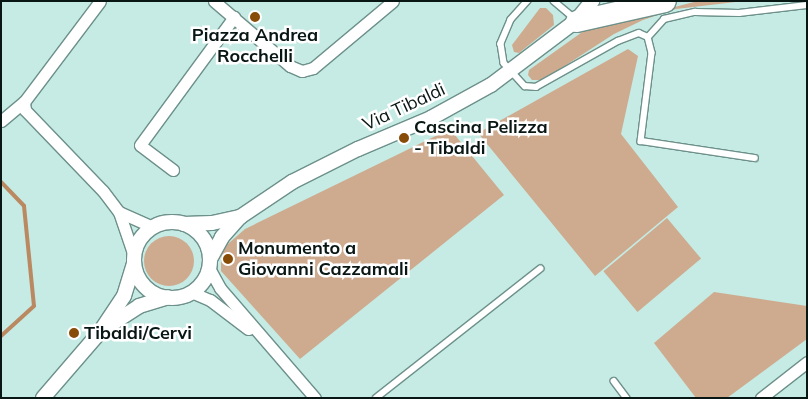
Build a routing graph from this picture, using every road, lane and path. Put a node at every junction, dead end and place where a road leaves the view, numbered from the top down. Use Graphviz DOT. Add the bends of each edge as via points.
graph roads {
  1 [pos="100,1"];
  2 [pos="214,1"];
  3 [pos="393,1"];
  4 [pos="528,1"];
  5 [pos="554,1"];
  6 [pos="592,1"];
  7 [pos="666,1"];
  8 [pos="807,4"];
  9 [pos="234,17"];
  10 [pos="576,21"];
  11 [pos="648,37"];
  12 [pos="510,72"];
  13 [pos="24,102"];
  14 [pos="1,121"];
  15 [pos="756,158"];
  16 [pos="173,170"];
  17 [pos="118,212"];
  18 [pos="240,217"];
  19 [pos="184,224"];
  20 [pos="154,227"];
  21 [pos="134,260"];
  22 [pos="209,263"];
  23 [pos="540,269"];
  24 [pos="192,292"];
  25 [pos="168,298"];
  26 [pos="100,332"];
  27 [pos="268,346"];
  28 [pos="807,362"];
  29 [pos="614,381"];
  30 [pos="44,398"];
  31 [pos="315,398"];
  32 [pos="376,398"];
  33 [pos="627,398"];
  34 [pos="761,398"];
  1 -- 13 [label="street"];
  2 -- 9 [label="street"];
  3 -- 9 [label="street" via="312,68 302,71 290,66"];
  4 -- 12 [label="lane" via="503,33 501,54"];
  5 -- 10 [label="lane"];
  6 -- 10 [label="street, Via Tibaldi"];
  7 -- 10 [label="highway"];
  8 -- 11 [label="lane" via="739,13 695,12 664,19"];
  9 -- 16 [label="street" via="140,145"];
  10 -- 12 [label="street, Via Tibaldi"];
  11 -- 12 [label="lane" via="639,33 628,36 536,87 525,86"];
  11 -- 15 [label="lane" via="652,53 641,141"];
  12 -- 18 [label="street, Via Tibaldi" via="431,118 358,148 292,182"];
  13 -- 14 [label="street"];
  13 -- 17 [label="street" via="25,110 103,191"];
  17 -- 20 [label="street"];
  17 -- 21 [label="street"];
  18 -- 19 [label="street, Via Tibaldi"];
  18 -- 22 [label="street, Via Tibaldi" via="222,237"];
  19 -- 20 [label="street" via="169,222"];
  19 -- 22 [label="street" via="202,238"];
  20 -- 21 [label="street" via="142,237"];
  21 -- 25 [label="street" via="146,287"];
  21 -- 26 [label="street" via="124,296"];
  22 -- 24 [label="street" via="203,282"];
  22 -- 27 [label="street" via="220,288"];
  23 -- 32 [label="lane"];
  24 -- 25 [label="street"];
  24 -- 27 [label="street" via="210,300"];
  25 -- 26 [label="street" via="139,306"];
  26 -- 30 [label="street"];
  27 -- 31 [label="street"];
  28 -- 34 [label="street"];
  29 -- 33 [label="lane"];
}
